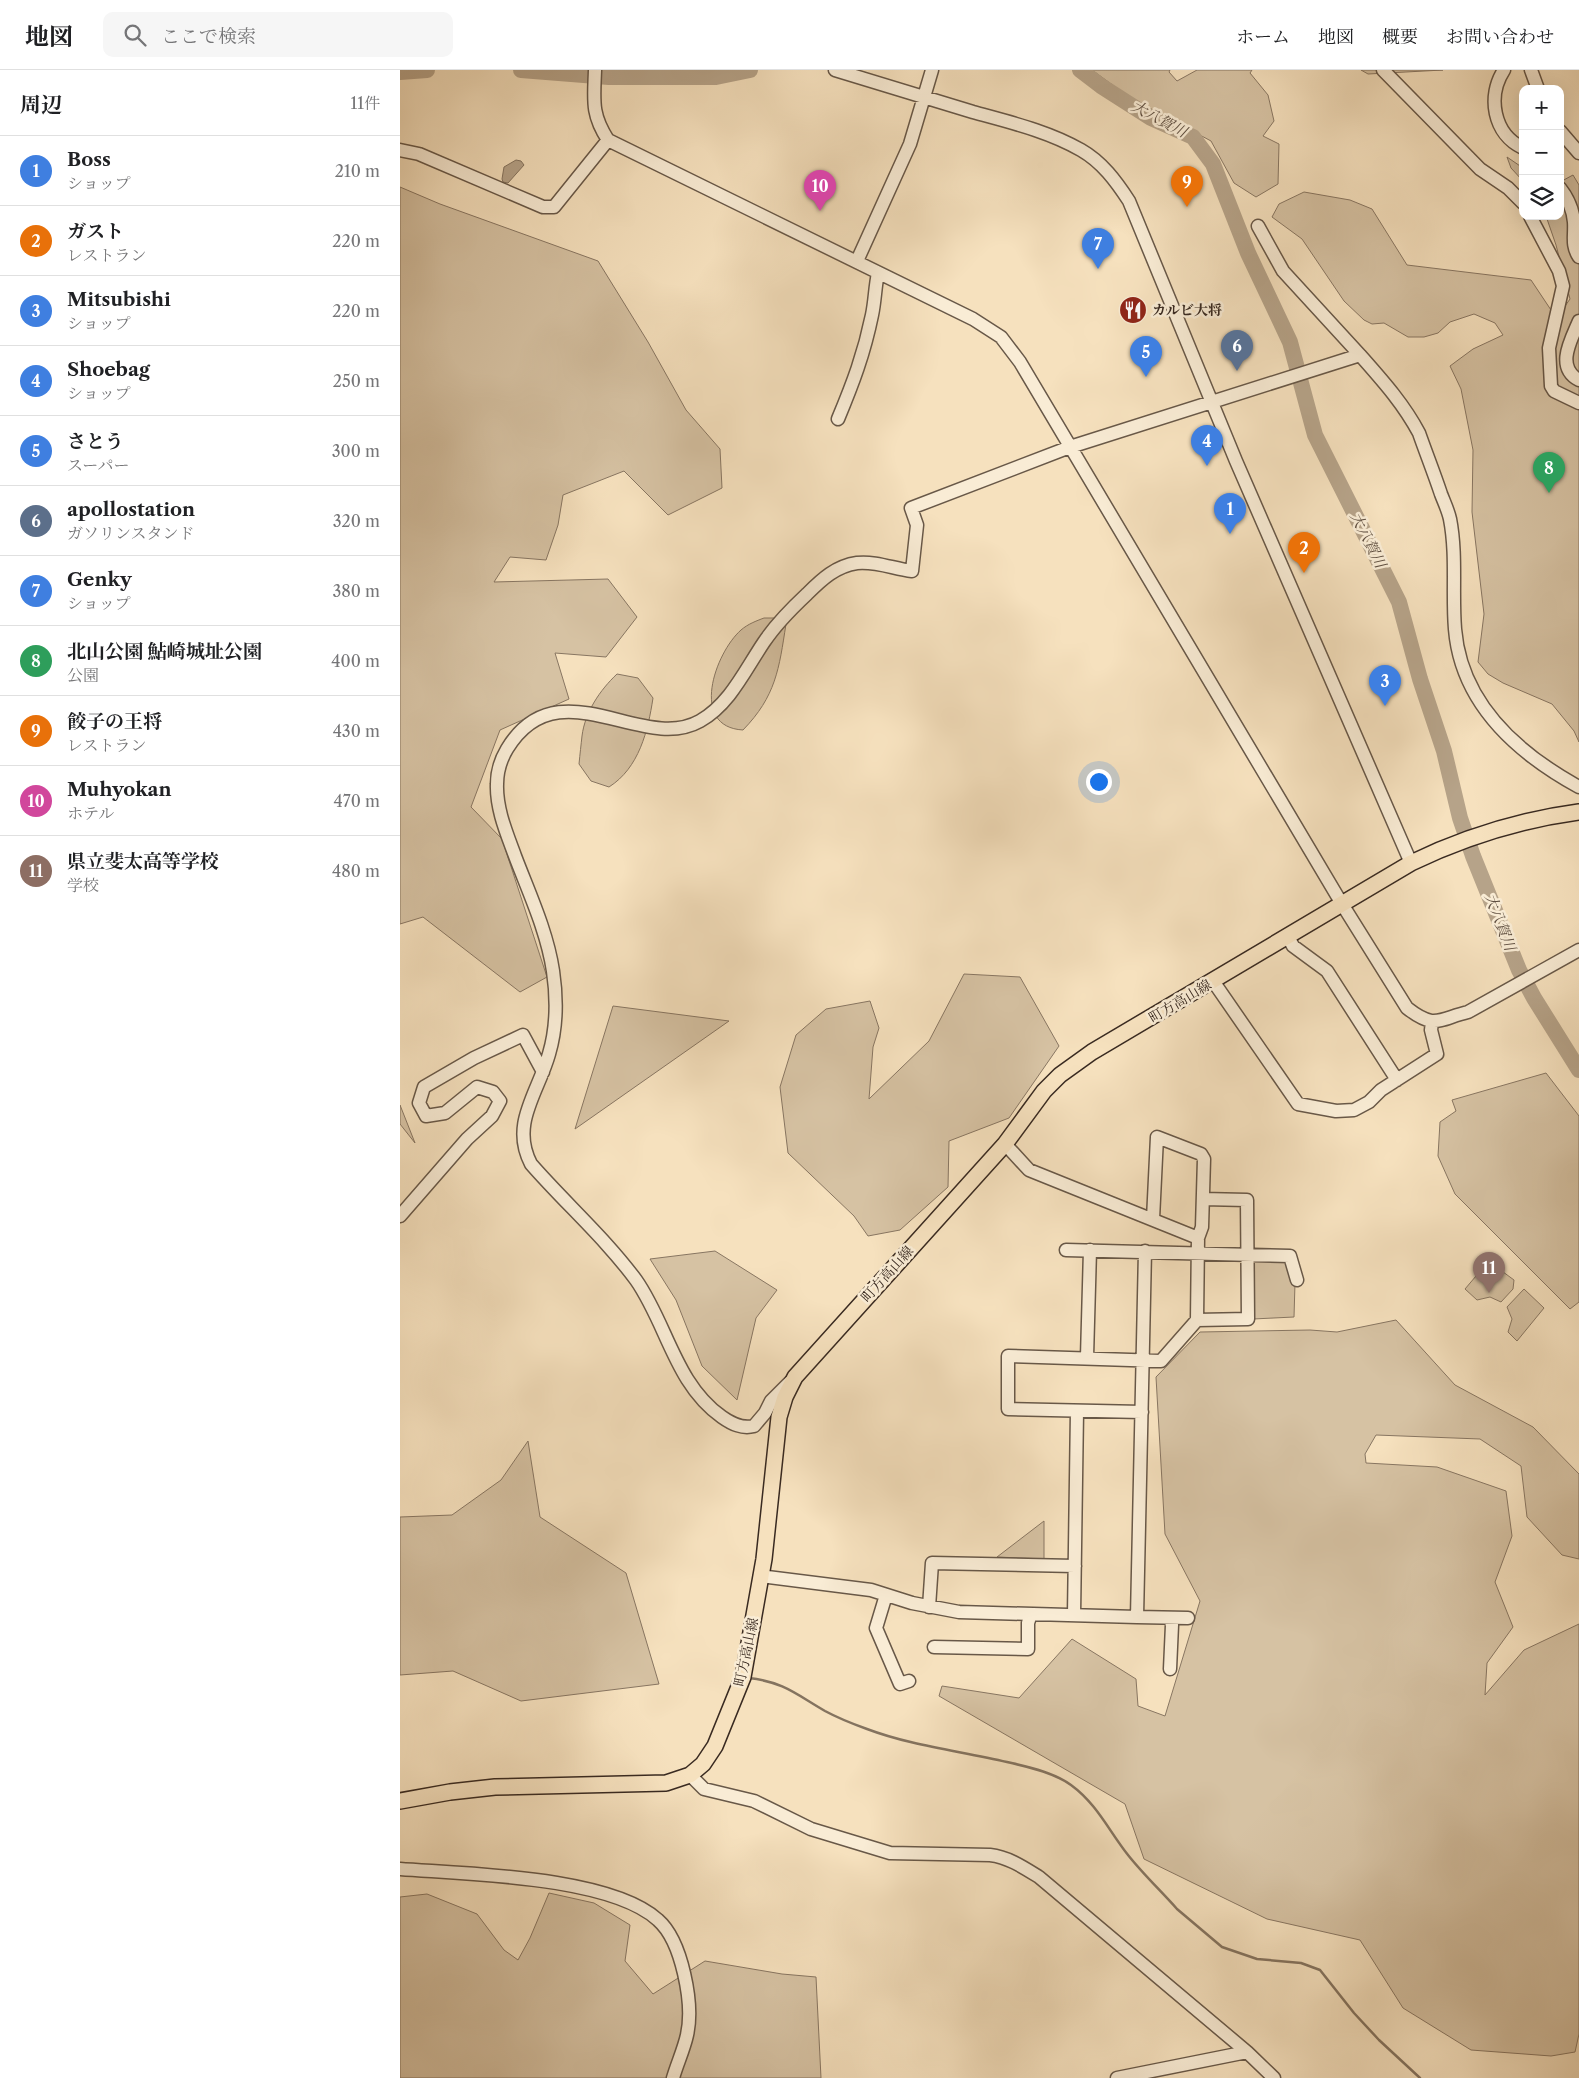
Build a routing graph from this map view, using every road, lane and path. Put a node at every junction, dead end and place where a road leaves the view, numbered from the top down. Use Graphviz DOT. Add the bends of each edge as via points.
graph roads {
  1 [pos="595,70"];
  2 [pos="835,70"];
  3 [pos="932,70"];
  4 [pos="1383,70"];
  5 [pos="1504,70"];
  6 [pos="1532,70"];
  7 [pos="1537,85"];
  8 [pos="925,98"];
  9 [pos="1564,136"];
  10 [pos="608,140"];
  11 [pos="1519,145"];
  12 [pos="400,150"];
  13 [pos="1579,153"];
  14 [pos="1564,194"];
  15 [pos="1519,199"];
  16 [pos="1532,220"];
  17 [pos="1258,226"];
  18 [pos="1579,258"];
  19 [pos="857,261"];
  20 [pos="878,273"];
  21 [pos="1579,321"];
  22 [pos="1360,355"];
  23 [pos="1579,380"];
  24 [pos="1214,402"];
  25 [pos="1579,403"];
  26 [pos="838,420"];
  27 [pos="1070,448"];
  28 [pos="1579,786"];
  29 [pos="1579,812"];
  30 [pos="1411,863"];
  31 [pos="1342,904"];
  32 [pos="1288,937"];
  33 [pos="1579,950"];
  34 [pos="1213,981"];
  35 [pos="1432,1022"];
  36 [pos="543,1072"];
  37 [pos="1397,1080"];
  38 [pos="1005,1144"];
  39 [pos="1203,1199"];
  40 [pos="400,1216"];
  41 [pos="1153,1220"];
  42 [pos="1198,1238"];
  43 [pos="1066,1250"];
  44 [pos="1090,1250"];
  45 [pos="1145,1251"];
  46 [pos="1199,1253"];
  47 [pos="1248,1254"];
  48 [pos="1297,1280"];
  49 [pos="1197,1320"];
  50 [pos="1088,1357"];
  51 [pos="1142,1358"];
  52 [pos="795,1376"];
  53 [pos="1077,1411"];
  54 [pos="1142,1412"];
  55 [pos="1075,1566"];
  56 [pos="760,1576"];
  57 [pos="886,1595"];
  58 [pos="929,1607"];
  59 [pos="1030,1614"];
  60 [pos="1074,1615"];
  61 [pos="1137,1617"];
  62 [pos="1170,1618"];
  63 [pos="1188,1618"];
  64 [pos="934,1647"];
  65 [pos="1170,1669"];
  66 [pos="909,1681"];
  67 [pos="690,1775"];
  68 [pos="400,1801"];
  69 [pos="400,1869"];
  70 [pos="1247,2052"];
  71 [pos="673,2078"];
  72 [pos="1117,2078"];
  73 [pos="1274,2078"];
  1 -- 10 [label="street" via="594,113"];
  2 -- 8 [label="street"];
  3 -- 8 [label="street"];
  4 -- 15 [label="street" via="1480,169"];
  5 -- 11 [label="street" via="1495,94 1494,108 1508,138"];
  6 -- 7 [label="street"];
  8 -- 19 [label="street" via="910,144"];
  8 -- 24 [label="street" via="1060,140 1100,163 1129,202"];
  9 -- 13 [label="street"];
  10 -- 12 [label="street" via="554,207 543,208 420,154"];
  10 -- 19 [label="street"];
  14 -- 18 [label="street" via="1572,212 1573,245"];
  16 -- 25 [label="street" via="1563,286 1549,348 1551,386 1554,391"];
  17 -- 22 [label="street" via="1283,271"];
  19 -- 20 [label="street"];
  20 -- 26 [label="street" via="864,350 854,385"];
  20 -- 27 [label="street" via="973,319 1001,337 1020,362"];
  21 -- 23 [label="street" via="1566,359 1569,369"];
  22 -- 24 [label="street"];
  22 -- 28 [label="street" via="1399,399 1412,420 1450,518 1455,629 1465,676 1496,724 1552,771"];
  24 -- 27 [label="street"];
  24 -- 30 [label="street" via="1236,460"];
  27 -- 31 [label="street"];
  27 -- 36 [label="street" via="911,508 917,525 912,571 867,563 846,566 829,574 772,630 724,702 695,724 671,730 601,715 564,713 538,720 511,743 498,774 499,807 540,921 555,985 553,1036"];
  29 -- 30 [label="main road, 町方高山線" via="1492,830"];
  30 -- 31 [label="main road, 町方高山線"];
  31 -- 32 [label="main road, 町方高山線"];
  31 -- 35 [label="street" via="1402,1003"];
  32 -- 34 [label="main road, 町方高山線"];
  32 -- 37 [label="street" via="1293,946 1327,971"];
  33 -- 35 [label="street" via="1468,1012"];
  34 -- 37 [label="street" via="1298,1104 1336,1111 1354,1110"];
  34 -- 38 [label="main road, 町方高山線" via="1092,1052 1060,1075 1044,1091"];
  35 -- 37 [label="street" via="1437,1054"];
  36 -- 40 [label="street" via="523,1035 424,1087 419,1103 426,1116 445,1113 477,1087 493,1092 500,1101 492,1116"];
  36 -- 52 [label="street" via="524,1122 526,1155 636,1280 691,1386 719,1415 739,1426 748,1427 760,1420 771,1401"];
  38 -- 41 [label="street" via="1029,1170"];
  38 -- 52 [label="main road, 町方高山線"];
  39 -- 41 [label="street" via="1204,1159 1201,1154 1157,1137"];
  39 -- 42 [label="street" via="1202,1227"];
  39 -- 47 [label="street" via="1248,1200"];
  41 -- 42 [label="street"];
  42 -- 46 [label="street"];
  43 -- 44 [label="street"];
  44 -- 45 [label="street"];
  44 -- 50 [label="street"];
  45 -- 46 [label="street"];
  45 -- 51 [label="street"];
  46 -- 47 [label="street"];
  46 -- 49 [label="street"];
  47 -- 48 [label="street" via="1290,1256"];
  47 -- 49 [label="street" via="1248,1319"];
  49 -- 51 [label="street" via="1161,1360"];
  50 -- 51 [label="street"];
  50 -- 53 [label="street" via="1008,1356 1008,1409"];
  51 -- 54 [label="street"];
  52 -- 56 [label="main road, 町方高山線" via="779,1417"];
  53 -- 54 [label="street"];
  53 -- 55 [label="street"];
  54 -- 61 [label="street"];
  55 -- 58 [label="street" via="932,1563"];
  55 -- 60 [label="street"];
  56 -- 57 [label="street" via="871,1590"];
  56 -- 67 [label="main road, 町方高山線" via="743,1677 715,1746"];
  57 -- 58 [label="street"];
  57 -- 66 [label="street" via="876,1628 900,1684"];
  58 -- 59 [label="street" via="959,1612"];
  59 -- 60 [label="street"];
  59 -- 64 [label="street" via="1028,1649"];
  60 -- 61 [label="street"];
  61 -- 62 [label="street"];
  62 -- 63 [label="street"];
  62 -- 65 [label="street"];
  67 -- 68 [label="main road" via="666,1782 495,1786"];
  67 -- 70 [label="street" via="704,1789 754,1801 811,1829 877,1851 990,1854 1007,1859 1039,1877"];
  69 -- 71 [label="street" via="512,1877 587,1889 626,1901 660,1921 680,1959 688,1994 687,2034"];
  70 -- 72 [label="street"];
  70 -- 73 [label="street"];
}
